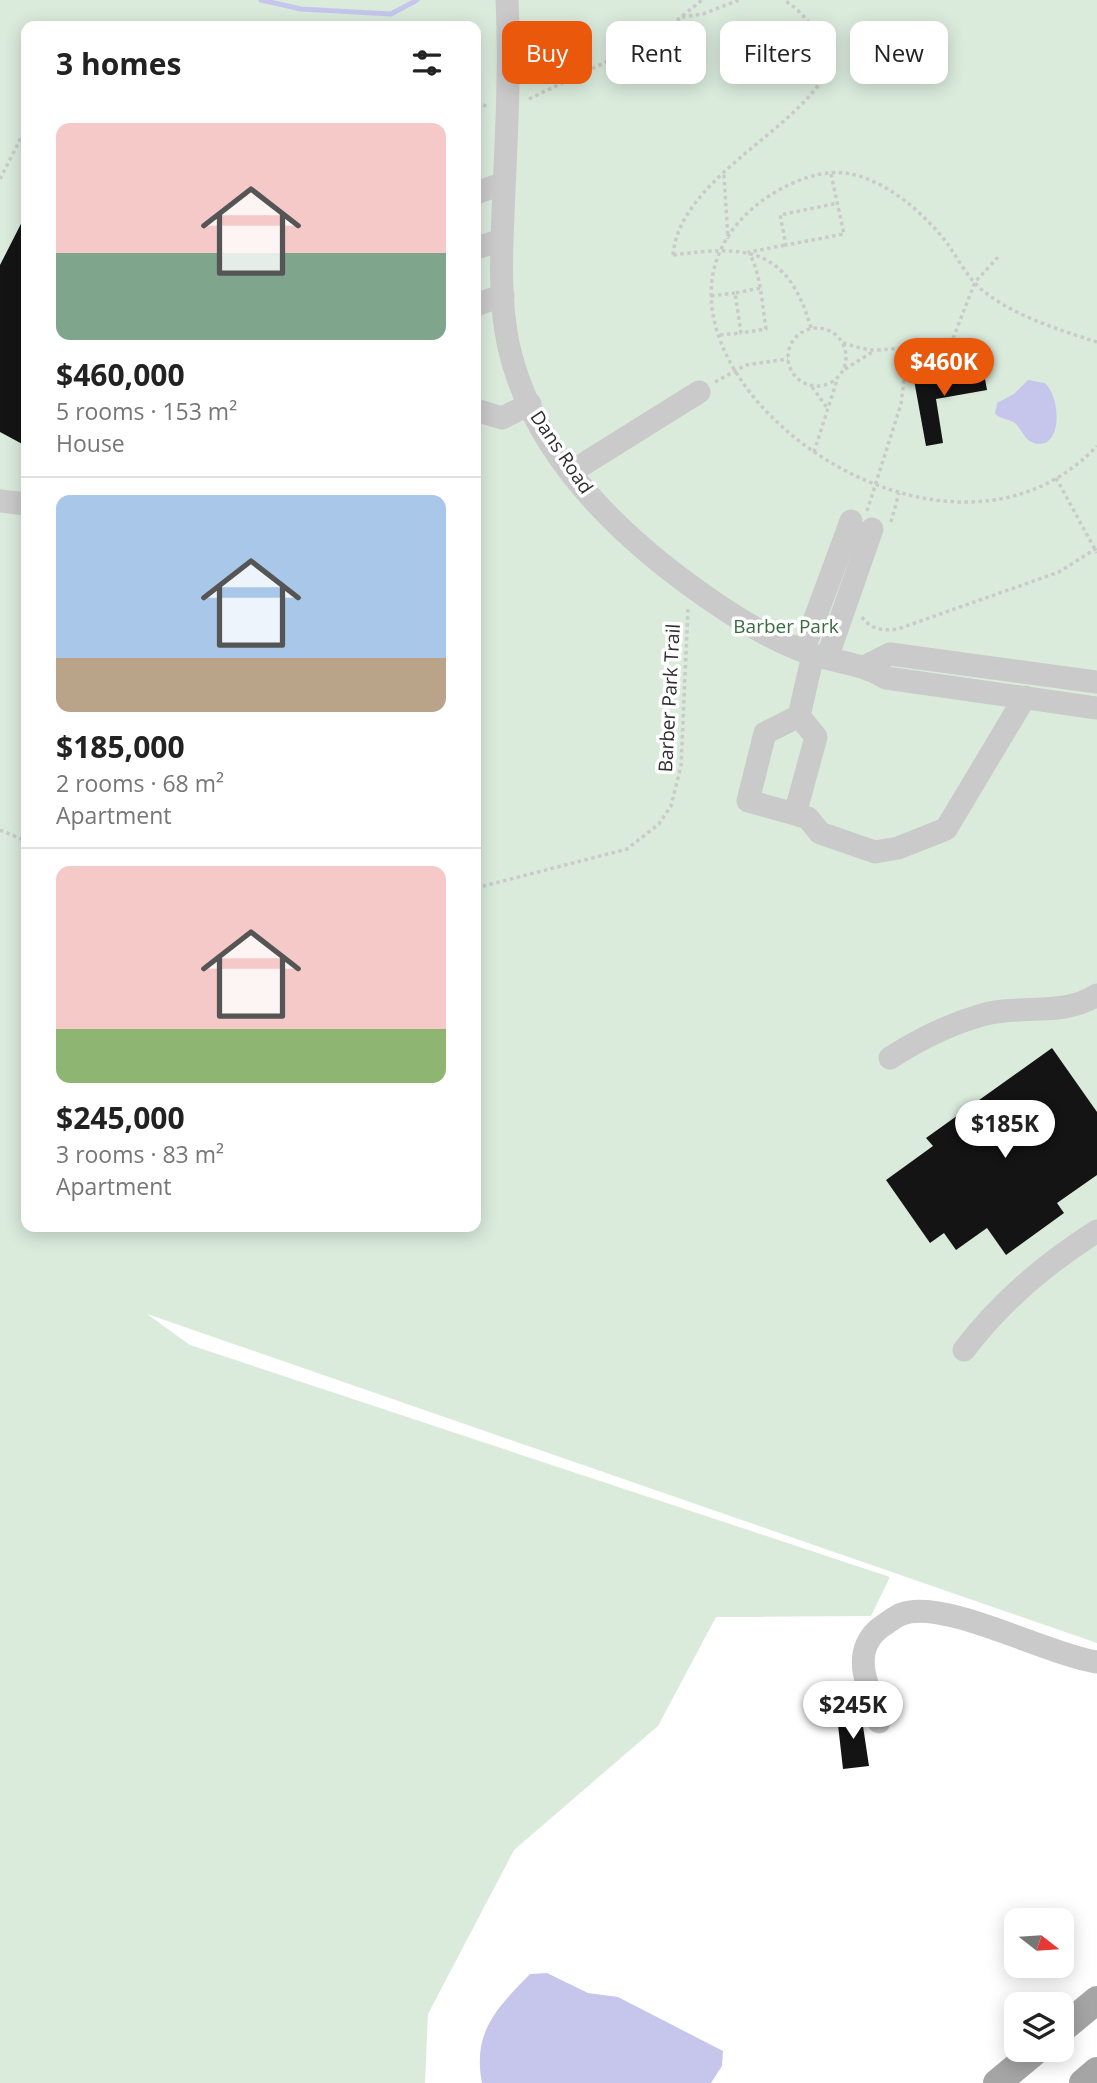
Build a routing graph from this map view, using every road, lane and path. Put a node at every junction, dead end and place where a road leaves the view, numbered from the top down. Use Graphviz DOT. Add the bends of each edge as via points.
graph roads {
  1 [pos="507,0"];
  2 [pos="702,0"];
  3 [pos="739,0"];
  4 [pos="785,0"];
  5 [pos="680,18"];
  6 [pos="481,105"];
  7 [pos="508,109"];
  8 [pos="21,138"];
  9 [pos="831,174"];
  10 [pos="724,175"];
  11 [pos="0,179"];
  12 [pos="504,183"];
  13 [pos="481,191"];
  14 [pos="838,203"];
  15 [pos="728,239"];
  16 [pos="502,240"];
  17 [pos="786,245"];
  18 [pos="481,246"];
  19 [pos="722,248"];
  20 [pos="749,252"];
  21 [pos="999,256"];
  22 [pos="975,282"];
  23 [pos="760,288"];
  24 [pos="735,293"];
  25 [pos="503,295"];
  26 [pos="711,296"];
  27 [pos="481,303"];
  28 [pos="811,328"];
  29 [pos="741,333"];
  30 [pos="720,335"];
  31 [pos="1097,342"];
  32 [pos="843,343"];
  33 [pos="876,350"];
  34 [pos="788,359"];
  35 [pos="930,360"];
  36 [pos="736,369"];
  37 [pos="844,370"];
  38 [pos="838,378"];
  39 [pos="810,386"];
  40 [pos="704,388"];
  41 [pos="530,404"];
  42 [pos="828,409"];
  43 [pos="481,412"];
  44 [pos="1097,446"];
  45 [pos="814,452"];
  46 [pos="571,472"];
  47 [pos="1056,478"];
  48 [pos="876,486"];
  49 [pos="899,493"];
  50 [pos="0,501"];
  51 [pos="21,503"];
  52 [pos="869,524"];
  53 [pos="1096,550"];
  54 [pos="688,582"];
  55 [pos="860,606"];
  56 [pos="814,654"];
  57 [pos="866,666"];
  58 [pos="1097,682"];
  59 [pos="1025,697"];
  60 [pos="1097,708"];
  61 [pos="799,716"];
  62 [pos="795,814"];
  63 [pos="0,830"];
  64 [pos="21,839"];
  65 [pos="481,887"];
  66 [pos="1097,995"];
  67 [pos="890,1058"];
  68 [pos="1097,1231"];
  69 [pos="964,1350"];
  70 [pos="1097,1662"];
  71 [pos="879,1722"];
  72 [pos="1097,2000"];
  73 [pos="1074,2019"];
  74 [pos="1022,2062"];
  75 [pos="1097,2071"];
  76 [pos="997,2083"];
  77 [pos="1083,2083"];
  1 -- 7 [label="lane, Dans Road"];
  2 -- 5 [label="path"];
  3 -- 5 [label="path"];
  4 -- 10 [label="path" via="808,20 817,36 823,75 816,89"];
  5 -- 7 [label="path" via="631,50"];
  6 -- 7 [label="path"];
  7 -- 12 [label="lane, Dans Road"];
  8 -- 11 [label="path"];
  9 -- 14 [label="path"];
  9 -- 15 [label="path" via="785,187 763,200"];
  9 -- 22 [label="path" via="861,176 908,204 940,235"];
  10 -- 15 [label="path"];
  10 -- 19 [label="path" via="683,223 672,255"];
  12 -- 13 [label="lane"];
  12 -- 16 [label="lane, Dans Road"];
  14 -- 17 [label="path" via="780,215"];
  14 -- 17 [label="path" via="844,234"];
  15 -- 19 [label="path"];
  16 -- 18 [label="lane"];
  16 -- 25 [label="lane, Dans Road"];
  17 -- 20 [label="path"];
  19 -- 20 [label="path"];
  19 -- 26 [label="path" via="712,271"];
  20 -- 23 [label="path" via="757,266"];
  20 -- 28 [label="path" via="772,263 792,285"];
  21 -- 22 [label="path"];
  22 -- 31 [label="path" via="985,293 1015,309"];
  22 -- 35 [label="path" via="949,349"];
  23 -- 24 [label="path"];
  23 -- 29 [label="path" via="766,329"];
  24 -- 26 [label="path"];
  24 -- 29 [label="path"];
  25 -- 27 [label="lane"];
  25 -- 41 [label="lane, Dans Road" via="508,343"];
  26 -- 30 [label="path"];
  28 -- 32 [label="path" via="830,330"];
  28 -- 34 [label="path" via="795,338"];
  29 -- 30 [label="path"];
  30 -- 36 [label="path"];
  32 -- 33 [label="path"];
  32 -- 37 [label="path"];
  33 -- 35 [label="path" via="903,347"];
  33 -- 37 [label="path"];
  34 -- 36 [label="path"];
  34 -- 39 [label="path" via="794,375"];
  35 -- 48 [label="path" via="910,372 901,387 901,404"];
  36 -- 40 [label="path"];
  36 -- 45 [label="path" via="779,426"];
  37 -- 38 [label="path"];
  38 -- 39 [label="path" via="820,387"];
  38 -- 42 [label="path"];
  39 -- 42 [label="path"];
  40 -- 46 [label="lane"];
  41 -- 43 [label="lane" via="502,418"];
  41 -- 46 [label="lane, Dans Road"];
  42 -- 45 [label="path"];
  44 -- 47 [label="path"];
  45 -- 48 [label="path" via="854,478"];
  46 -- 54 [label="lane, Dans Road" via="607,516"];
  47 -- 49 [label="path" via="1018,494 970,502 940,502"];
  47 -- 53 [label="path"];
  48 -- 49 [label="path"];
  48 -- 52 [label="path"];
  49 -- 52 [label="path"];
  50 -- 51 [label="lane"];
  52 -- 56 [label="lane"];
  53 -- 55 [label="path" via="1059,572 898,629 868,625"];
  54 -- 56 [label="lane, Dans Road" via="781,642"];
  54 -- 65 [label="path, Barber Park Trail" via="681,766 671,806 659,824 627,849"];
  56 -- 57 [label="lane, Dans Road"];
  56 -- 61 [label="lane"];
  57 -- 58 [label="lane" via="890,654"];
  57 -- 59 [label="lane, Dans Road" via="886,678"];
  59 -- 60 [label="lane, Dans Road"];
  59 -- 62 [label="lane" via="946,829 875,852 820,833 808,818"];
  61 -- 62 [label="lane" via="816,737"];
  61 -- 62 [label="lane" via="765,733 748,801"];
  63 -- 64 [label="path"];
  66 -- 67 [label="lane" via="1060,1009 1028,1007 983,1014 912,1043"];
  68 -- 69 [label="lane" via="1028,1281 999,1307"];
  70 -- 71 [label="lane" via="1059,1654 960,1618 932,1611 904,1613 877,1629 865,1645 864,1669"];
  72 -- 73 [label="main road"];
  74 -- 76 [label="main road"];
  75 -- 77 [label="main road"];
}
